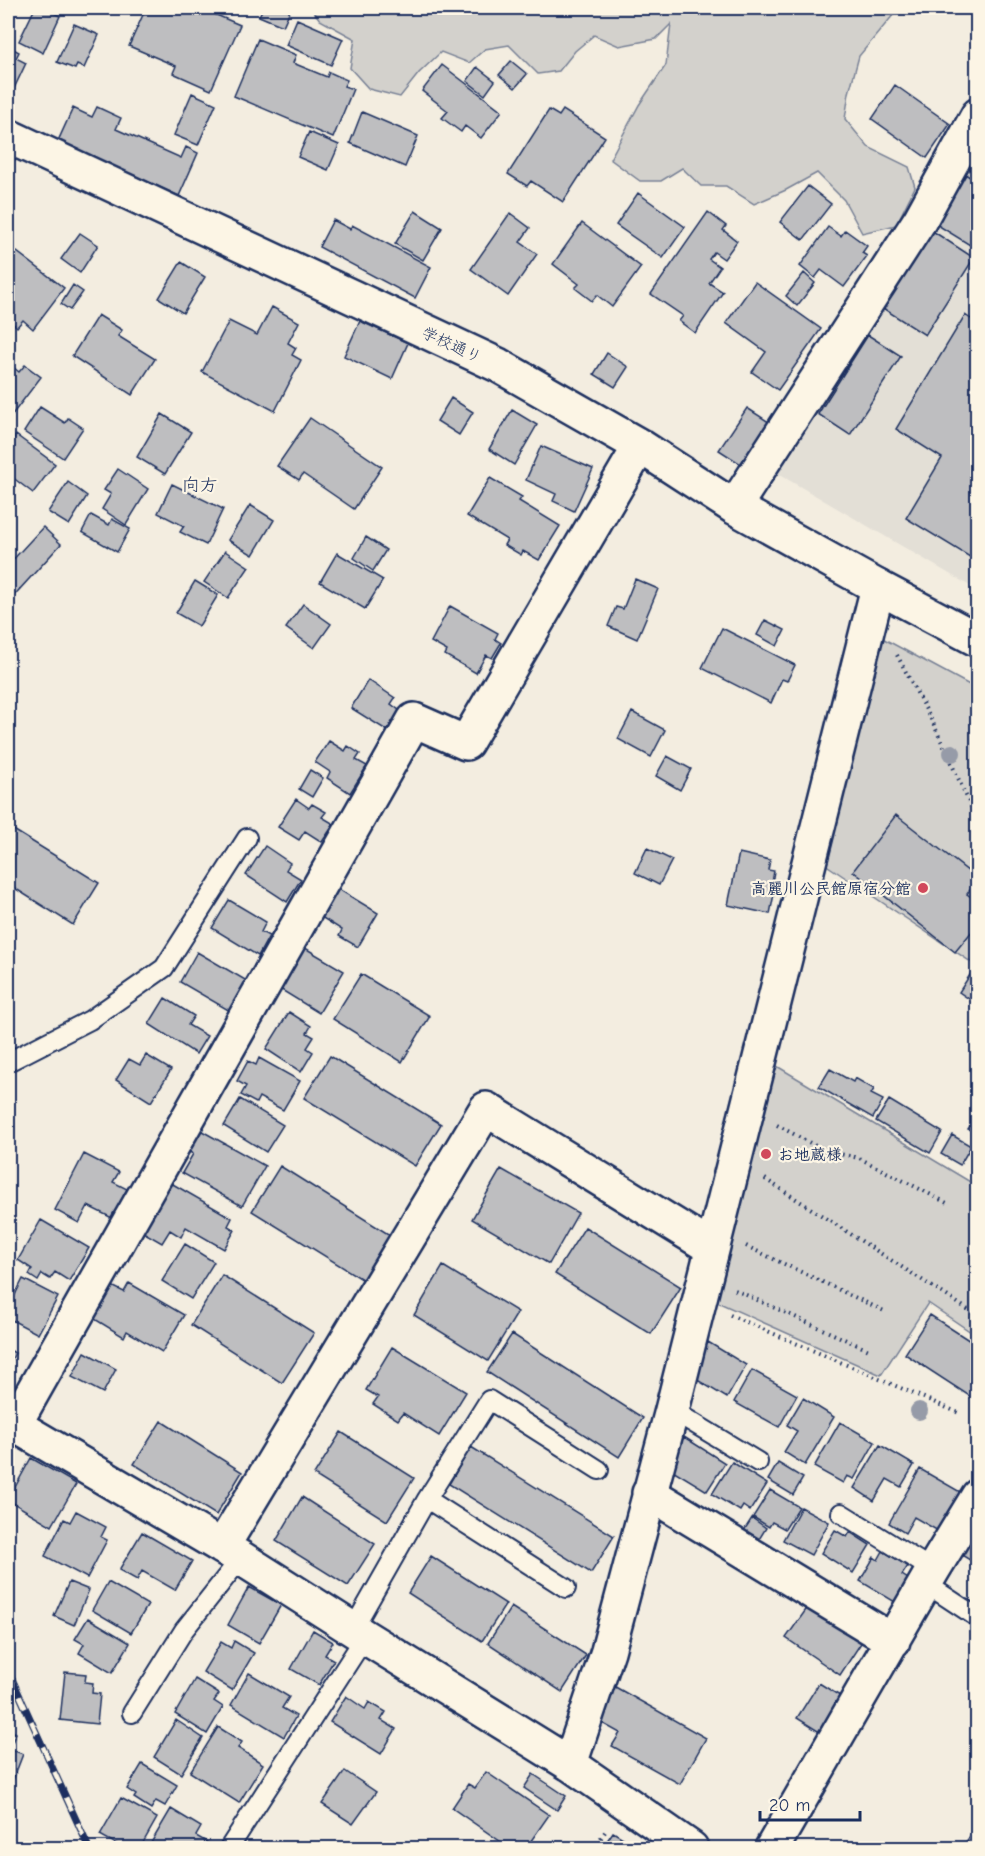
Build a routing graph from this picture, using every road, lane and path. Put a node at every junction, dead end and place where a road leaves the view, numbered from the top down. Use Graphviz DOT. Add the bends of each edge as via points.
graph roads {
  1 [pos="978,115"];
  2 [pos="8,136"];
  3 [pos="640,446"];
  4 [pos="734,507"];
  5 [pos="878,587"];
  6 [pos="978,640"];
  7 [pos="896,654"];
  8 [pos="978,822"];
  9 [pos="247,838"];
  10 [pos="8,1062"];
  11 [pos="771,1122"];
  12 [pos="734,1159"];
  13 [pos="948,1204"];
  14 [pos="725,1245"];
  15 [pos="730,1287"];
  16 [pos="699,1301"];
  17 [pos="884,1311"];
  18 [pos="978,1316"];
  19 [pos="871,1351"];
  20 [pos="672,1410"];
  21 [pos="959,1413"];
  22 [pos="11,1423"];
  23 [pos="758,1462"];
  24 [pos="599,1470"];
  25 [pos="649,1493"];
  26 [pos="978,1496"];
  27 [pos="427,1499"];
  28 [pos="841,1513"];
  29 [pos="232,1552"];
  30 [pos="929,1577"];
  31 [pos="566,1588"];
  32 [pos="978,1618"];
  33 [pos="359,1633"];
  34 [pos="893,1641"];
  35 [pos="132,1713"];
  36 [pos="570,1764"];
  37 [pos="230,1848"];
  38 [pos="691,1848"];
  39 [pos="772,1848"];
  1 -- 4 [label="street" via="920,220"];
  2 -- 3 [label="street, 学校通り" via="498,365"];
  3 -- 4 [label="street, 学校通り"];
  3 -- 22 [label="street" via="465,742 414,720"];
  4 -- 5 [label="street, 学校通り"];
  5 -- 6 [label="street, 学校通り"];
  5 -- 12 [label="street"];
  7 -- 8 [label="path" via="934,725"];
  9 -- 10 [label="lane" via="164,968 90,1020"];
  11 -- 13 [label="path" via="825,1151 859,1158"];
  12 -- 14 [label="street"];
  12 -- 18 [label="path"];
  14 -- 16 [label="street"];
  14 -- 17 [label="path"];
  14 -- 29 [label="street" via="486,1109"];
  15 -- 19 [label="path"];
  16 -- 20 [label="street"];
  16 -- 21 [label="path"];
  20 -- 23 [label="lane"];
  20 -- 25 [label="street"];
  22 -- 29 [label="street"];
  24 -- 27 [label="lane" via="489,1400"];
  25 -- 34 [label="street"];
  25 -- 36 [label="street" via="608,1651"];
  26 -- 30 [label="street"];
  27 -- 31 [label="lane"];
  27 -- 33 [label="lane"];
  28 -- 30 [label="lane"];
  29 -- 33 [label="street"];
  29 -- 35 [label="lane"];
  30 -- 32 [label="lane"];
  30 -- 34 [label="street"];
  33 -- 36 [label="street"];
  33 -- 37 [label="lane"];
  34 -- 39 [label="street"];
  36 -- 38 [label="street"];
}
